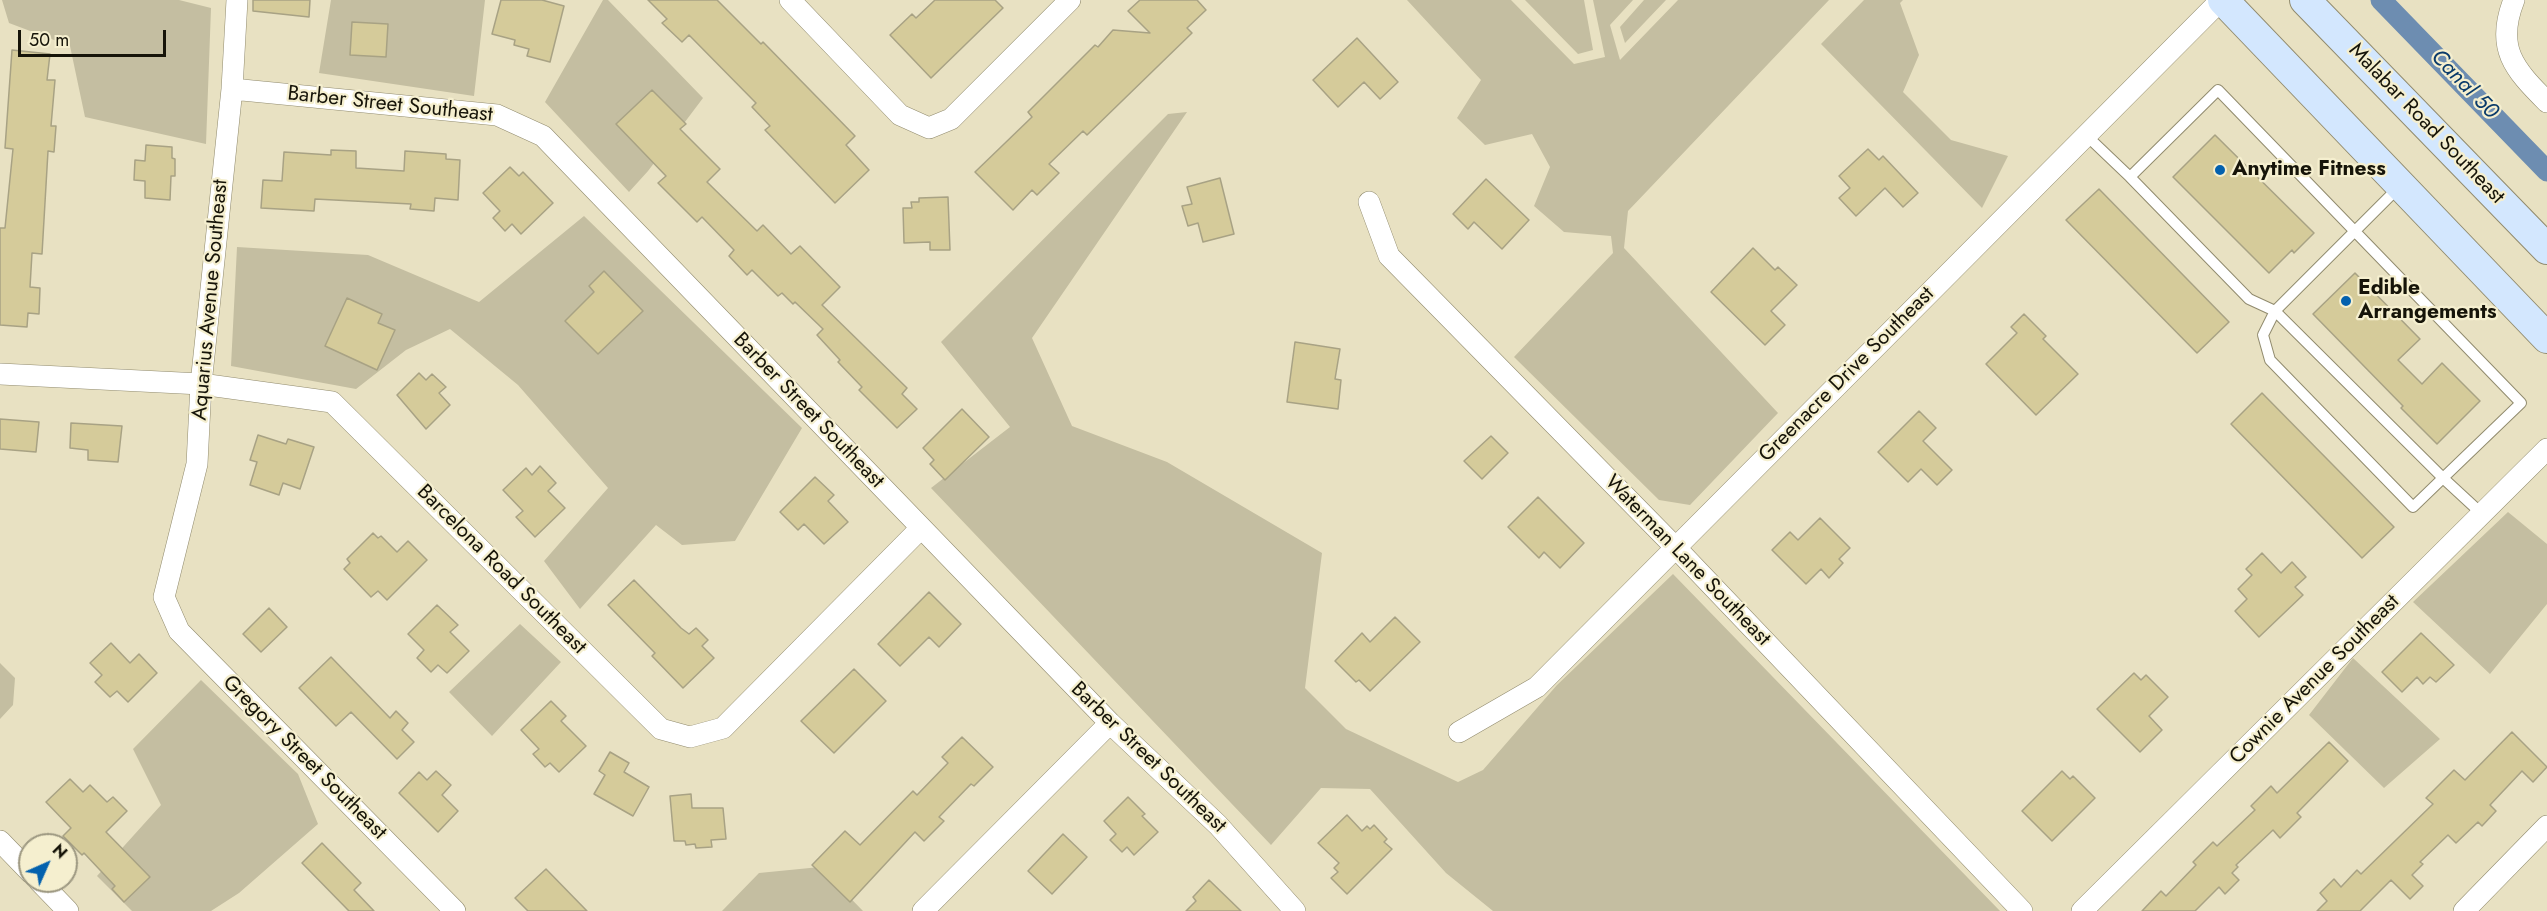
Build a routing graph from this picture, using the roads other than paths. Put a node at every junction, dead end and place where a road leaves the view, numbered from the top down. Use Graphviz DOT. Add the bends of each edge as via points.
graph roads {
  1 [pos="237,0"];
  2 [pos="790,0"];
  3 [pos="1070,0"];
  4 [pos="2222,0"];
  5 [pos="2284,0"];
  6 [pos="2305,0"];
  7 [pos="2514,0"];
  8 [pos="232,89"];
  9 [pos="2547,102"];
  10 [pos="2087,136"];
  11 [pos="2473,173"];
  12 [pos="2130,177"];
  13 [pos="2410,196"];
  14 [pos="1369,202"];
  15 [pos="2355,231"];
  16 [pos="2547,249"];
  17 [pos="2275,311"];
  18 [pos="2547,313"];
  19 [pos="2547,339"];
  20 [pos="0,374"];
  21 [pos="201,384"];
  22 [pos="2547,449"];
  23 [pos="2443,478"];
  24 [pos="2482,514"];
  25 [pos="921,528"];
  26 [pos="1676,548"];
  27 [pos="164,597"];
  28 [pos="1110,723"];
  29 [pos="1459,732"];
  30 [pos="2547,826"];
  31 [pos="0,841"];
  32 [pos="18,860"];
  33 [pos="51,893"];
  34 [pos="68,911"];
  35 [pos="455,911"];
  36 [pos="923,911"];
  37 [pos="1295,911"];
  38 [pos="2022,911"];
  39 [pos="2082,911"];
  40 [pos="2464,911"];
  1 -- 8 [label="street, Aquarius Avenue Southeast"];
  2 -- 3 [label="street" via="900,115 928,128 951,119"];
  4 -- 10 [label="street, Greenacre Drive Southeast"];
  4 -- 13 [label="main road"];
  5 -- 11 [label="main road" via="2422,142"];
  6 -- 11 [label="main road, Malabar Road Southeast"];
  7 -- 9 [label="street" via="2506,39 2512,58 2519,74"];
  8 -- 21 [label="street, Aquarius Avenue Southeast"];
  8 -- 25 [label="street, Barber Street Southeast" via="497,115 543,136"];
  10 -- 12 [label="lane"];
  10 -- 26 [label="street, Greenacre Drive Southeast"];
  11 -- 16 [label="main road, Malabar Road Southeast"];
  12 -- 15 [label="lane" via="2218,90"];
  12 -- 17 [label="lane" via="2249,298"];
  13 -- 15 [label="lane"];
  13 -- 18 [label="main road" via="2459,223"];
  13 -- 19 [label="main road"];
  14 -- 26 [label="street, Waterman Lane Southeast" via="1389,256"];
  15 -- 17 [label="lane"];
  15 -- 23 [label="lane" via="2521,403"];
  17 -- 23 [label="lane"];
  17 -- 23 [label="lane" via="2263,335 2270,360 2413,507"];
  20 -- 21 [label="street, Barcelona Road Southeast"];
  21 -- 25 [label="street, Barcelona Road Southeast" via="332,402 661,729 690,737 723,728"];
  21 -- 27 [label="street, Aquarius Avenue Southeast" via="197,464"];
  22 -- 24 [label="street, Cownie Avenue Southeast"];
  23 -- 24 [label="lane"];
  24 -- 39 [label="street, Cownie Avenue Southeast"];
  25 -- 28 [label="street, Barber Street Southeast"];
  26 -- 29 [label="street, Greenacre Drive Southeast" via="1537,687"];
  26 -- 38 [label="street, Waterman Lane Southeast"];
  27 -- 35 [label="street, Gregory Street Southeast" via="179,631"];
  28 -- 36 [label="street"];
  28 -- 37 [label="street, Barber Street Southeast" via="1218,825"];
  30 -- 40 [label="street"];
  31 -- 32 [label="street"];
  33 -- 34 [label="street"];
}
